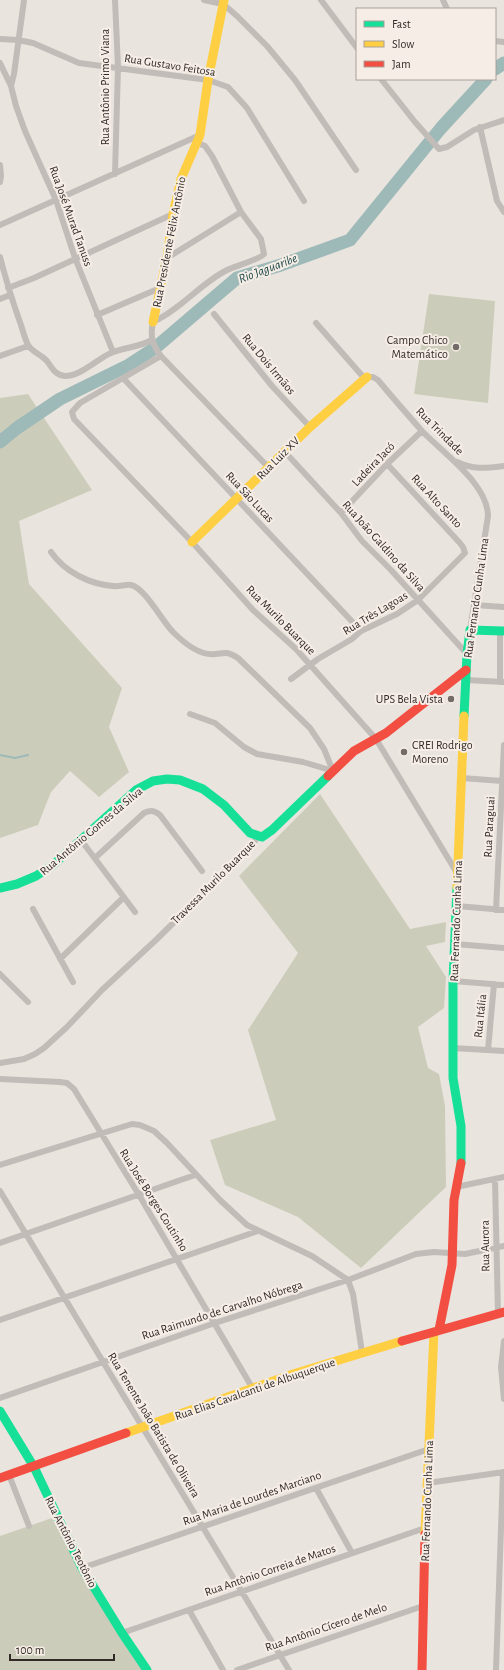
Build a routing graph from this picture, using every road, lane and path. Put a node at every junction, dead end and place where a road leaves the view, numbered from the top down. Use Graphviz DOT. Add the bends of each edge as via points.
graph roads {
  1 [pos="24,0"];
  2 [pos="115,0"];
  3 [pos="204,0"];
  4 [pos="321,0"];
  5 [pos="224,2"];
  6 [pos="0,39"];
  7 [pos="18,40"];
  8 [pos="356,47"];
  9 [pos="0,63"];
  10 [pos="118,67"];
  11 [pos="208,80"];
  12 [pos="381,80"];
  13 [pos="11,86"];
  14 [pos="504,120"];
  15 [pos="480,127"];
  16 [pos="199,139"];
  17 [pos="0,166"];
  18 [pos="356,170"];
  19 [pos="115,174"];
  20 [pos="0,182"];
  21 [pos="56,200"];
  22 [pos="304,201"];
  23 [pos="241,212"];
  24 [pos="504,212"];
  25 [pos="173,214"];
  26 [pos="0,225"];
  27 [pos="0,257"];
  28 [pos="75,258"];
  29 [pos="167,258"];
  30 [pos="8,288"];
  31 [pos="160,288"];
  32 [pos="10,295"];
  33 [pos="0,299"];
  34 [pos="214,314"];
  35 [pos="97,315"];
  36 [pos="153,322"];
  37 [pos="316,323"];
  38 [pos="152,342"];
  39 [pos="28,346"];
  40 [pos="113,352"];
  41 [pos="160,354"];
  42 [pos="0,356"];
  43 [pos="123,378"];
  44 [pos="366,378"];
  45 [pos="310,427"];
  46 [pos="422,431"];
  47 [pos="286,452"];
  48 [pos="456,461"];
  49 [pos="387,464"];
  50 [pos="504,466"];
  51 [pos="268,468"];
  52 [pos="237,499"];
  53 [pos="488,511"];
  54 [pos="341,513"];
  55 [pos="192,542"];
  56 [pos="51,552"];
  57 [pos="463,556"];
  58 [pos="418,600"];
  59 [pos="474,605"];
  60 [pos="504,607"];
  61 [pos="470,630"];
  62 [pos="361,631"];
  63 [pos="502,631"];
  64 [pos="467,654"];
  65 [pos="310,664"];
  66 [pos="466,670"];
  67 [pos="291,679"];
  68 [pos="466,680"];
  69 [pos="502,682"];
  70 [pos="190,714"];
  71 [pos="376,739"];
  72 [pos="504,745"];
  73 [pos="504,758"];
  74 [pos="333,771"];
  75 [pos="462,778"];
  76 [pos="502,781"];
  77 [pos="502,797"];
  78 [pos="502,834"];
  79 [pos="258,837"];
  80 [pos="81,840"];
  81 [pos="95,858"];
  82 [pos="202,871"];
  83 [pos="457,873"];
  84 [pos="501,873"];
  85 [pos="0,888"];
  86 [pos="124,897"];
  87 [pos="457,906"];
  88 [pos="33,909"];
  89 [pos="496,910"];
  90 [pos="504,910"];
  91 [pos="135,912"];
  92 [pos="455,944"];
  93 [pos="504,948"];
  94 [pos="60,959"];
  95 [pos="0,974"];
  96 [pos="453,981"];
  97 [pos="73,982"];
  98 [pos="494,984"];
  99 [pos="504,985"];
  100 [pos="28,1002"];
  101 [pos="454,1048"];
  102 [pos="488,1050"];
  103 [pos="504,1051"];
  104 [pos="0,1063"];
  105 [pos="0,1079"];
  106 [pos="101,1135"];
  107 [pos="0,1165"];
  108 [pos="195,1175"];
  109 [pos="504,1177"];
  110 [pos="495,1178"];
  111 [pos="456,1187"];
  112 [pos="0,1191"];
  113 [pos="139,1195"];
  114 [pos="258,1231"];
  115 [pos="26,1234"];
  116 [pos="0,1243"];
  117 [pos="504,1246"];
  118 [pos="496,1248"];
  119 [pos="453,1254"];
  120 [pos="178,1259"];
  121 [pos="348,1280"];
  122 [pos="65,1298"];
  123 [pos="501,1313"];
  124 [pos="0,1320"];
  125 [pos="215,1323"];
  126 [pos="436,1331"];
  127 [pos="504,1341"];
  128 [pos="362,1352"];
  129 [pos="103,1362"];
  130 [pos="253,1388"];
  131 [pos="0,1398"];
  132 [pos="504,1399"];
  133 [pos="0,1411"];
  134 [pos="142,1428"];
  135 [pos="429,1449"];
  136 [pos="34,1467"];
  137 [pos="504,1472"];
  138 [pos="9,1475"];
  139 [pos="0,1478"];
  140 [pos="428,1483"];
  141 [pos="316,1488"];
  142 [pos="29,1526"];
  143 [pos="203,1526"];
  144 [pos="425,1528"];
  145 [pos="352,1553"];
  146 [pos="82,1568"];
  147 [pos="241,1591"];
  148 [pos="423,1606"];
  149 [pos="189,1610"];
  150 [pos="122,1633"];
  151 [pos="280,1655"];
  152 [pos="496,1660"];
  153 [pos="504,1660"];
  154 [pos="148,1670"];
  155 [pos="223,1670"];
  156 [pos="237,1670"];
  157 [pos="289,1670"];
  158 [pos="422,1670"];
  159 [pos="496,1670"];
  1 -- 7 [label="street"];
  2 -- 10 [label="street, Rua Antônio Primo Viana"];
  3 -- 5 [label="street"];
  4 -- 8 [label="street"];
  5 -- 11 [label="street, Rua Presidente Félix Antônio"];
  5 -- 18 [label="street" via="267,46 295,80"];
  6 -- 7 [label="street, Rua Gustavo Feitosa"];
  7 -- 10 [label="street, Rua Gustavo Feitosa" via="45,47 79,63"];
  7 -- 13 [label="street"];
  9 -- 13 [label="street"];
  10 -- 11 [label="street, Rua Gustavo Feitosa"];
  10 -- 19 [label="street, Rua Antônio Primo Viana"];
  11 -- 16 [label="street, Rua Presidente Félix Antônio"];
  11 -- 22 [label="street, Rua Gustavo Feitosa" via="228,88 247,108"];
  12 -- 15 [label="street" via="439,149"];
  13 -- 21 [label="street, Rua José Murad Tanuss" via="25,131"];
  14 -- 15 [label="street"];
  15 -- 24 [label="street" via="497,200"];
  16 -- 19 [label="street"];
  16 -- 23 [label="street" via="212,156"];
  16 -- 25 [label="street, Rua Presidente Félix Antônio" via="181,178"];
  17 -- 20 [label="street"];
  19 -- 21 [label="street"];
  21 -- 26 [label="street"];
  21 -- 28 [label="street, Rua José Murad Tanuss"];
  23 -- 29 [label="street"];
  23 -- 36 [label="street" via="261,239 263,257 237,264 223,272 169,314"];
  25 -- 28 [label="street"];
  25 -- 29 [label="street, Rua Presidente Félix Antônio"];
  27 -- 30 [label="street"];
  28 -- 30 [label="street"];
  28 -- 35 [label="street, Rua José Murad Tanuss"];
  29 -- 31 [label="street, Rua Presidente Félix Antônio"];
  30 -- 32 [label="street"];
  31 -- 35 [label="street"];
  31 -- 36 [label="street, Rua Presidente Félix Antônio"];
  32 -- 33 [label="street"];
  32 -- 39 [label="street"];
  34 -- 45 [label="street, Rua Dois Irmãos" via="272,386"];
  35 -- 40 [label="street, Rua José Murad Tanuss"];
  36 -- 38 [label="street"];
  37 -- 44 [label="street, Rua Trindade"];
  38 -- 40 [label="street"];
  38 -- 41 [label="street"];
  39 -- 40 [label="street" via="46,360 52,370 63,376 78,372"];
  39 -- 42 [label="street"];
  41 -- 43 [label="street"];
  41 -- 51 [label="street"];
  43 -- 52 [label="street, Rua São Lucas"];
  43 -- 55 [label="street, Rua Murilo Buarque" via="80,403 72,412 74,419"];
  44 -- 45 [label="street, Rua Luiz XV"];
  44 -- 46 [label="street, Rua Trindade" via="373,377 378,380"];
  45 -- 47 [label="street, Rua Luiz XV"];
  46 -- 48 [label="street, Rua Trindade"];
  46 -- 49 [label="street, Ladeira Jacó"];
  47 -- 51 [label="street, Rua Luiz XV"];
  47 -- 54 [label="street, Rua João Galdino da Silva"];
  48 -- 50 [label="street" via="464,466 479,468"];
  48 -- 53 [label="street, Rua Trindade" via="482,494"];
  49 -- 54 [label="street, Ladeira Jacó"];
  49 -- 57 [label="street, Rua Alto Santo" via="459,542 465,550"];
  51 -- 52 [label="street, Rua Luiz XV"];
  52 -- 55 [label="street, Rua Luiz XV"];
  52 -- 62 [label="street, Rua São Lucas"];
  53 -- 59 [label="street, Rua Fernando Cunha Lima"];
  54 -- 58 [label="street, Rua João Galdino da Silva" via="366,545"];
  55 -- 65 [label="street, Rua Murilo Buarque" via="253,610"];
  56 -- 74 [label="street" via="64,568 92,581 114,586 131,585 146,595 173,632 196,649 207,654 229,652 238,658 310,728 324,749"];
  57 -- 58 [label="street, Rua Três Lagoas"];
  58 -- 62 [label="street, Rua Três Lagoas" via="397,614"];
  58 -- 64 [label="street, Rua João Galdino da Silva"];
  59 -- 60 [label="street"];
  59 -- 61 [label="street, Rua Fernando Cunha Lima"];
  61 -- 63 [label="street"];
  61 -- 64 [label="street, Rua Fernando Cunha Lima"];
  62 -- 65 [label="street, Rua Três Lagoas"];
  63 -- 69 [label="street"];
  64 -- 66 [label="street, Rua Fernando Cunha Lima"];
  65 -- 67 [label="street, Rua Três Lagoas"];
  65 -- 71 [label="street, Rua Murilo Buarque"];
  66 -- 68 [label="street, Rua Fernando Cunha Lima"];
  66 -- 71 [label="street, Travessa Murilo Buarque"];
  68 -- 69 [label="street"];
  68 -- 75 [label="street, Rua Fernando Cunha Lima"];
  70 -- 74 [label="street" via="215,723 244,747 257,754 303,762"];
  71 -- 74 [label="street, Travessa Murilo Buarque" via="354,751"];
  71 -- 83 [label="street, Rua Murilo Buarque"];
  72 -- 73 [label="street, Rua Paraguai"];
  73 -- 76 [label="street, Rua Paraguai"];
  74 -- 79 [label="street, Travessa Murilo Buarque" via="272,830"];
  75 -- 76 [label="street"];
  75 -- 83 [label="street, Rua Fernando Cunha Lima"];
  76 -- 77 [label="street, Rua Paraguai"];
  77 -- 78 [label="street, Rua Paraguai"];
  78 -- 84 [label="street, Rua Paraguai"];
  79 -- 80 [label="street, Rua Antônio Gomes da Silva" via="252,835 214,796 197,784 168,779 153,781 136,790"];
  79 -- 104 [label="street, Travessa Murilo Buarque" via="49,1043 24,1059"];
  80 -- 81 [label="street"];
  80 -- 85 [label="street, Rua Antônio Gomes da Silva" via="53,865 36,876"];
  81 -- 82 [label="street" via="144,813 151,810 160,815"];
  81 -- 86 [label="street"];
  83 -- 87 [label="street, Rua Fernando Cunha Lima"];
  84 -- 89 [label="street, Rua Paraguai"];
  86 -- 91 [label="street"];
  86 -- 94 [label="street"];
  87 -- 89 [label="street"];
  87 -- 92 [label="street, Rua Fernando Cunha Lima"];
  88 -- 94 [label="street"];
  89 -- 90 [label="street"];
  92 -- 93 [label="street"];
  92 -- 96 [label="street, Rua Fernando Cunha Lima"];
  94 -- 97 [label="street"];
  95 -- 100 [label="street"];
  96 -- 98 [label="street"];
  96 -- 101 [label="street, Rua Fernando Cunha Lima"];
  98 -- 99 [label="street"];
  98 -- 102 [label="street, Rua Itália"];
  101 -- 102 [label="street"];
  101 -- 111 [label="street, Rua Fernando Cunha Lima" via="453,1078 462,1145"];
  102 -- 103 [label="street"];
  105 -- 106 [label="street, Rua José Borges Coutinho" via="66,1083 74,1089"];
  106 -- 107 [label="street"];
  106 -- 108 [label="street" via="132,1124 147,1127 167,1143"];
  106 -- 113 [label="street, Rua José Borges Coutinho"];
  108 -- 113 [label="street"];
  108 -- 114 [label="street" via="232,1212"];
  109 -- 110 [label="street"];
  110 -- 111 [label="street"];
  110 -- 118 [label="street, Rua Aurora"];
  111 -- 119 [label="street, Rua Fernando Cunha Lima"];
  112 -- 115 [label="street, Rua Tenente João Batista de Oliveira"];
  113 -- 115 [label="street"];
  113 -- 120 [label="street, Rua José Borges Coutinho"];
  114 -- 120 [label="street"];
  114 -- 121 [label="street" via="312,1256"];
  115 -- 116 [label="street"];
  115 -- 122 [label="street, Rua Tenente João Batista de Oliveira"];
  117 -- 118 [label="street, Rua Raimundo de Carvalho Nóbrega"];
  118 -- 119 [label="street, Rua Raimundo de Carvalho Nóbrega"];
  118 -- 123 [label="street, Rua Aurora"];
  119 -- 121 [label="street, Rua Raimundo de Carvalho Nóbrega" via="416,1254"];
  119 -- 126 [label="street, Rua Fernando Cunha Lima"];
  120 -- 122 [label="street"];
  120 -- 125 [label="street, Rua José Borges Coutinho"];
  121 -- 125 [label="street, Rua Raimundo de Carvalho Nóbrega"];
  121 -- 128 [label="street" via="353,1294"];
  122 -- 124 [label="street"];
  122 -- 129 [label="street, Rua Tenente João Batista de Oliveira"];
  123 -- 126 [label="street, Rua Elias Cavalcanti de Albuquerque"];
  125 -- 129 [label="street, Rua Raimundo de Carvalho Nóbrega"];
  125 -- 130 [label="street, Rua José Borges Coutinho"];
  126 -- 128 [label="street, Rua Elias Cavalcanti de Albuquerque"];
  126 -- 135 [label="street, Rua Fernando Cunha Lima"];
  127 -- 132 [label="street" via="501,1367"];
  128 -- 130 [label="street, Rua Elias Cavalcanti de Albuquerque"];
  129 -- 131 [label="street, Rua Raimundo de Carvalho Nóbrega"];
  129 -- 134 [label="street, Rua Tenente João Batista de Oliveira"];
  130 -- 134 [label="street, Rua Elias Cavalcanti de Albuquerque"];
  133 -- 136 [label="street, Rua Antônio Teotônio"];
  134 -- 136 [label="street, Rua Elias Cavalcanti de Albuquerque"];
  134 -- 143 [label="street, Rua Tenente João Batista de Oliveira"];
  135 -- 140 [label="street, Rua Fernando Cunha Lima"];
  135 -- 141 [label="street, Rua Maria de Lourdes Marciano"];
  136 -- 138 [label="street, Rua Elias Cavalcanti de Albuquerque"];
  136 -- 146 [label="street, Rua Antônio Teotônio"];
  137 -- 140 [label="street"];
  137 -- 152 [label="street"];
  138 -- 139 [label="street, Rua Elias Cavalcanti de Albuquerque"];
  138 -- 142 [label="street"];
  140 -- 144 [label="street, Rua Fernando Cunha Lima"];
  141 -- 143 [label="street, Rua Maria de Lourdes Marciano"];
  141 -- 145 [label="street"];
  143 -- 146 [label="street, Rua Maria de Lourdes Marciano"];
  143 -- 147 [label="street, Rua Tenente João Batista de Oliveira"];
  144 -- 145 [label="street, Rua Antônio Correia de Matos"];
  144 -- 148 [label="street, Rua Fernando Cunha Lima"];
  145 -- 147 [label="street, Rua Antônio Correia de Matos"];
  146 -- 150 [label="street, Rua Antônio Teotônio"];
  147 -- 149 [label="street, Rua Antônio Correia de Matos"];
  147 -- 151 [label="street, Rua Tenente João Batista de Oliveira"];
  148 -- 151 [label="street, Rua Antônio Cícero de Melo"];
  148 -- 158 [label="street, Rua Fernando Cunha Lima"];
  149 -- 150 [label="street, Rua Antônio Correia de Matos"];
  149 -- 155 [label="street"];
  150 -- 154 [label="street, Rua Antônio Teotônio"];
  151 -- 156 [label="street, Rua Antônio Cícero de Melo"];
  151 -- 157 [label="street, Rua Tenente João Batista de Oliveira"];
  152 -- 153 [label="street"];
  152 -- 159 [label="street"];
}
